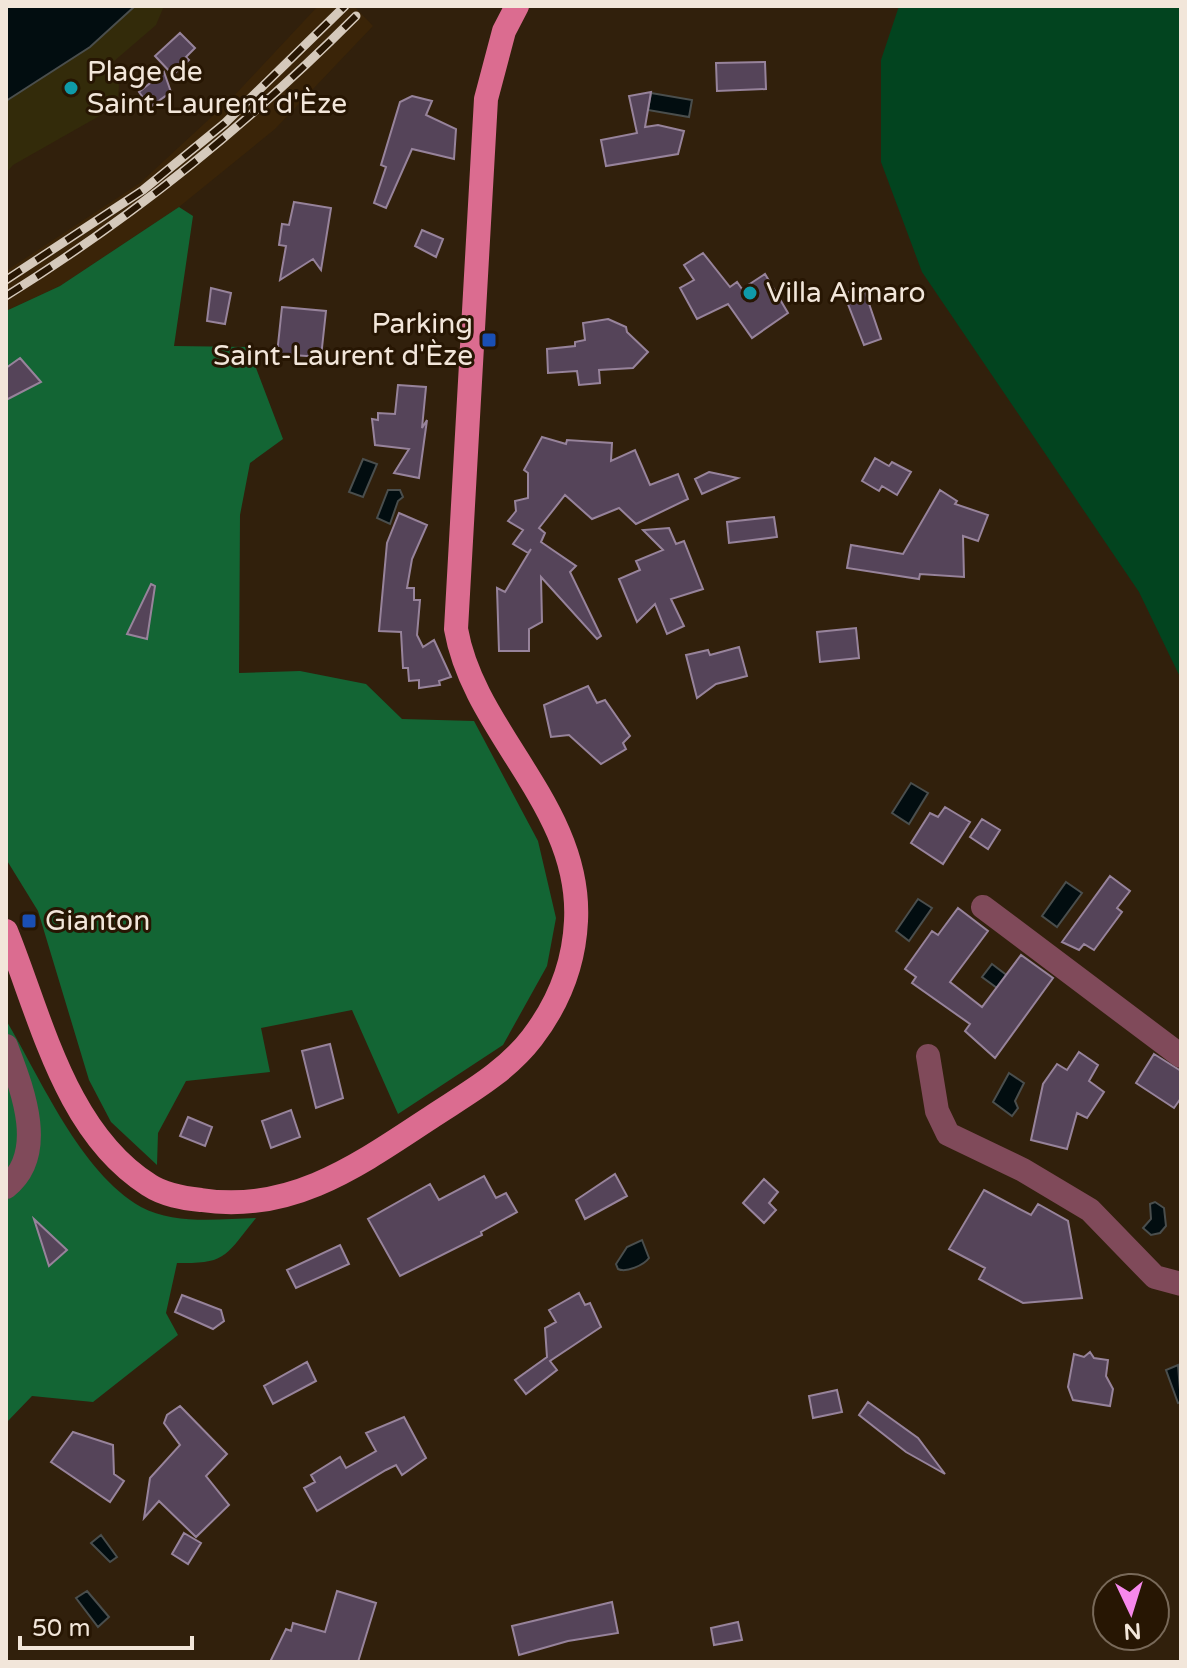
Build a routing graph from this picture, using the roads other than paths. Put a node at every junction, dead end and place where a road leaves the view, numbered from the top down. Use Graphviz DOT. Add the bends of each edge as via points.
graph roads {
  1 [pos="517,6"];
  2 [pos="983,907"];
  3 [pos="6,931"];
  4 [pos="6,1046"];
  5 [pos="928,1056"];
  6 [pos="1181,1056"];
  7 [pos="6,1187"];
  8 [pos="1181,1284"];
  1 -- 3 [label="main road" via="504,31 486,99 456,629 478,689 575,878 573,946 562,989 530,1041 497,1073 359,1165 321,1185 270,1199 211,1202 152,1187 129,1171 98,1136 66,1082"];
  2 -- 6 [label="street"];
  4 -- 7 [label="street" via="26,1098 29,1123 18,1175"];
  5 -- 8 [label="street" via="937,1111 948,1134 1090,1210 1155,1277"];
}
